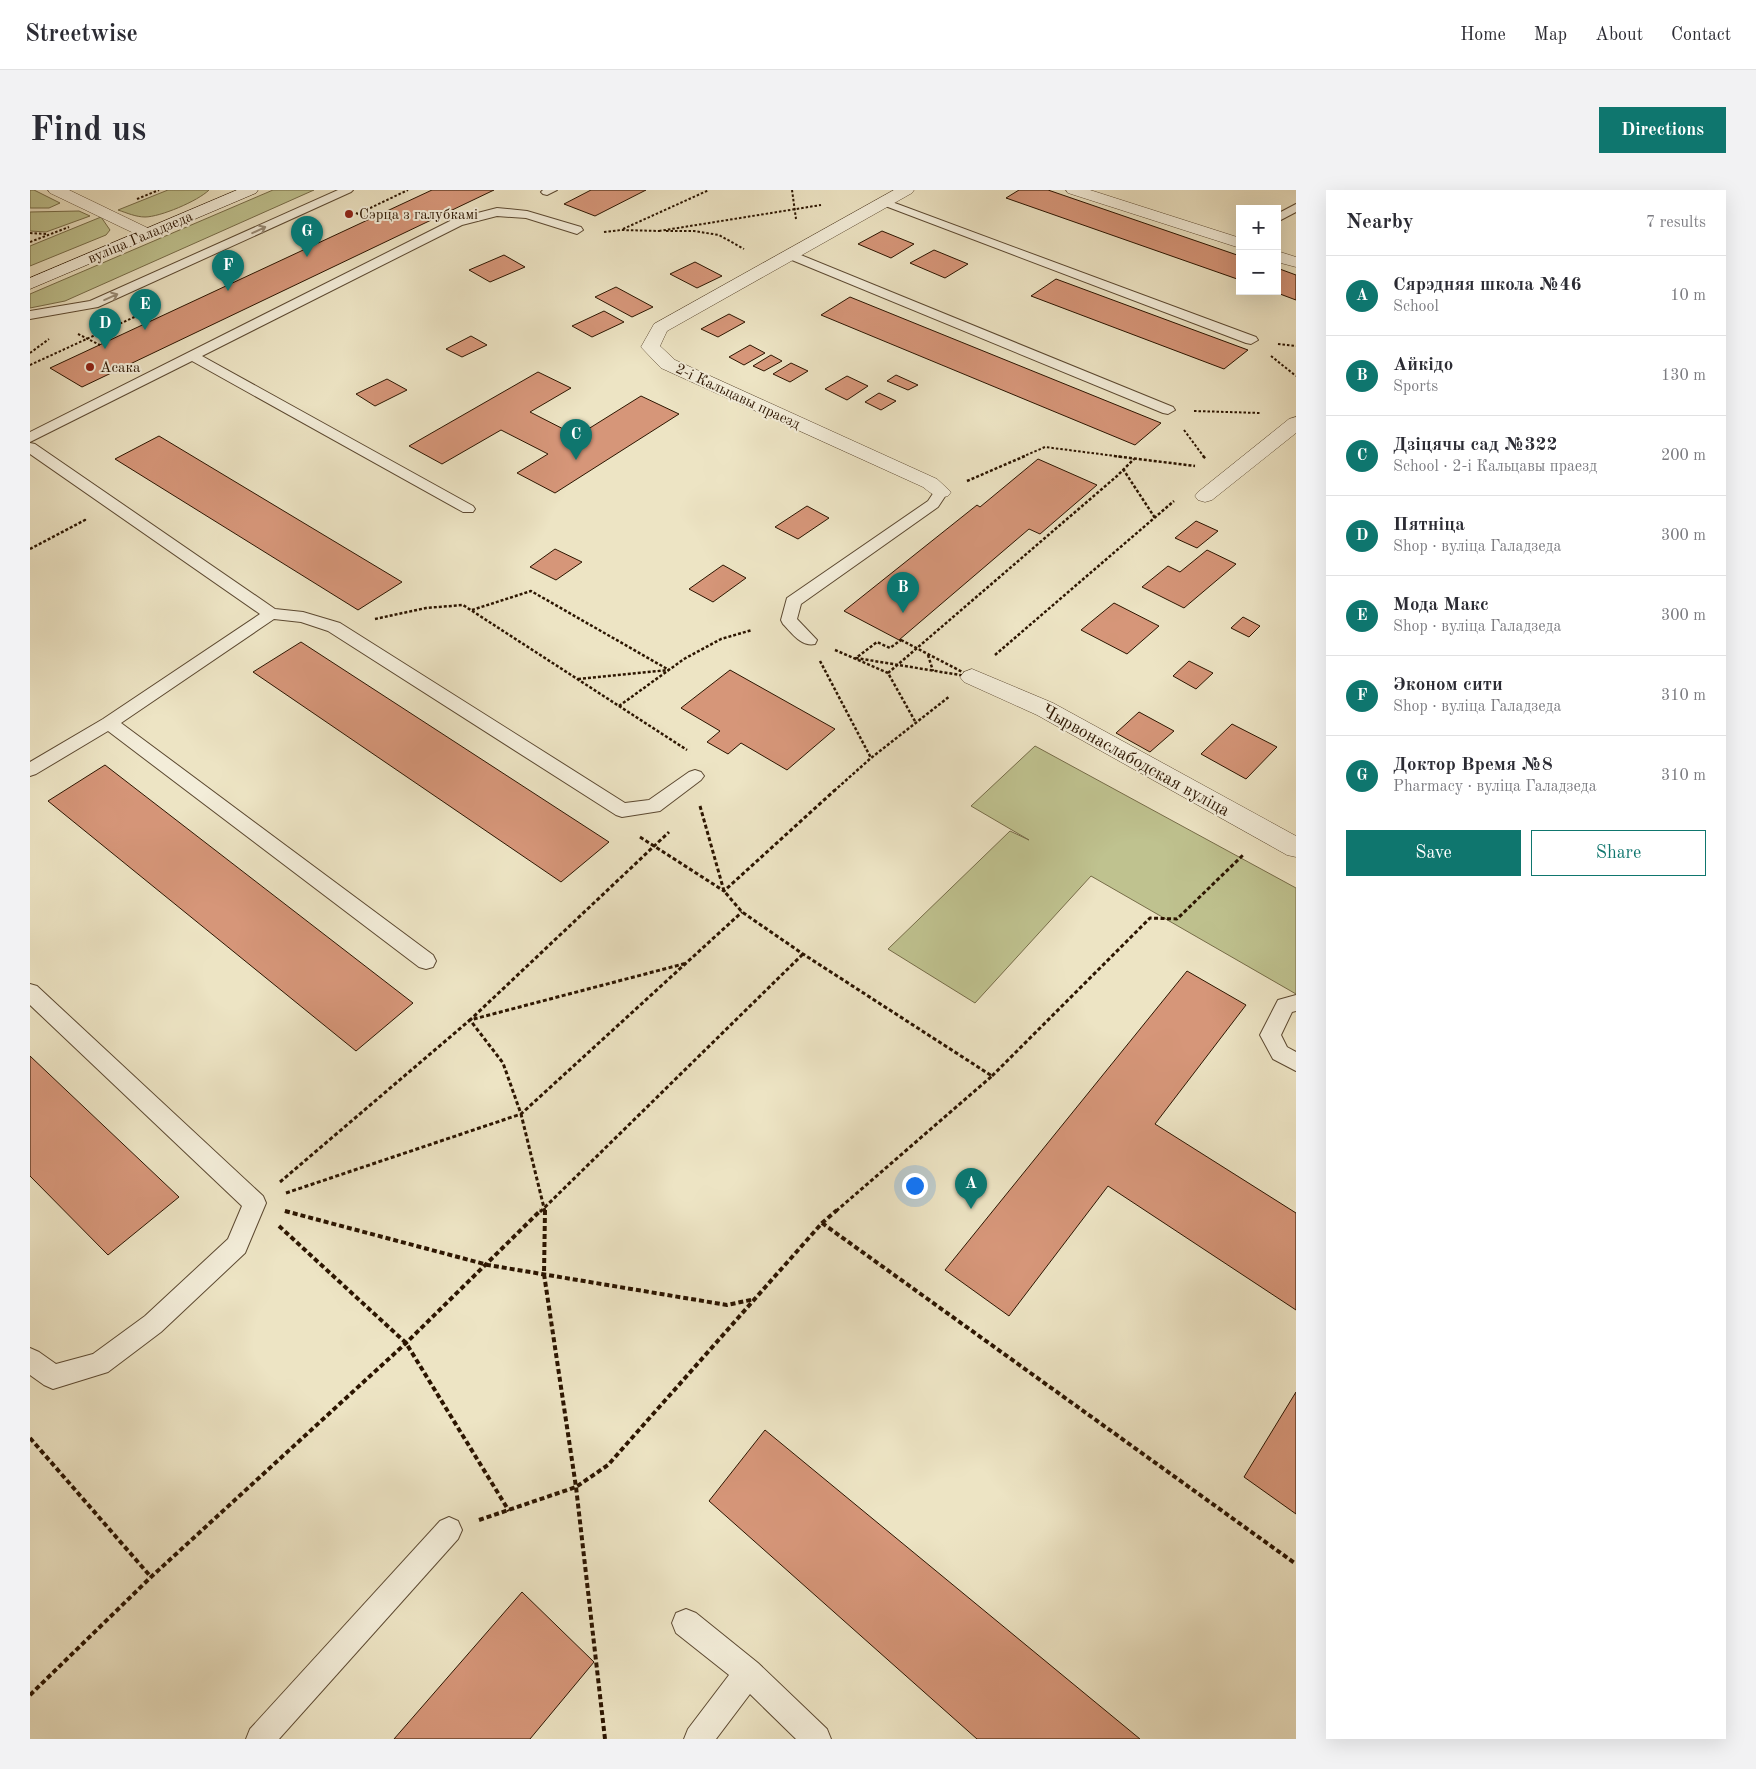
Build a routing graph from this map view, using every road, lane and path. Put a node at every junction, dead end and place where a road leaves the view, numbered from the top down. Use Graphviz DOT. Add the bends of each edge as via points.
graph roads {
  1 [pos="56,190"];
  2 [pos="250,190"];
  3 [pos="347,190"];
  4 [pos="709,190"];
  5 [pos="906,190"];
  6 [pos="1074,190"];
  7 [pos="884,202"];
  8 [pos="821,205"];
  9 [pos="1296,207"];
  10 [pos="351,211"];
  11 [pos="1281,216"];
  12 [pos="370,219"];
  13 [pos="577,230"];
  14 [pos="621,230"];
  15 [pos="658,231"];
  16 [pos="30,233"];
  17 [pos="148,234"];
  18 [pos="49,235"];
  19 [pos="1236,242"];
  20 [pos="791,255"];
  21 [pos="1281,257"];
  22 [pos="1296,262"];
  23 [pos="773,265"];
  24 [pos="30,284"];
  25 [pos="30,315"];
  26 [pos="74,331"];
  27 [pos="1250,340"];
  28 [pos="100,344"];
  29 [pos="192,356"];
  30 [pos="39,361"];
  31 [pos="30,366"];
  32 [pos="1168,410"];
  33 [pos="1264,413"];
  34 [pos="1296,423"];
  35 [pos="30,438"];
  36 [pos="30,447"];
  37 [pos="1134,459"];
  38 [pos="1208,462"];
  39 [pos="1203,468"];
  40 [pos="1123,469"];
  41 [pos="941,492"];
  42 [pos="1205,496"];
  43 [pos="1177,500"];
  44 [pos="468,509"];
  45 [pos="1155,518"];
  46 [pos="85,520"];
  47 [pos="30,549"];
  48 [pos="471,611"];
  49 [pos="271,614"];
  50 [pos="334,627"];
  51 [pos="752,630"];
  52 [pos="809,640"];
  53 [pos="917,648"];
  54 [pos="927,654"];
  55 [pos="856,658"];
  56 [pos="990,660"];
  57 [pos="897,665"];
  58 [pos="669,670"];
  59 [pos="933,671"];
  60 [pos="888,673"];
  61 [pos="971,678"];
  62 [pos="578,679"];
  63 [pos="951,694"];
  64 [pos="619,706"];
  65 [pos="109,723"];
  66 [pos="916,723"];
  67 [pos="871,758"];
  68 [pos="30,770"];
  69 [pos="695,776"];
  70 [pos="693,809"];
  71 [pos="673,828"];
  72 [pos="1269,833"];
  73 [pos="638,835"];
  74 [pos="654,846"];
  75 [pos="1296,848"];
  76 [pos="724,891"];
  77 [pos="742,912"];
  78 [pos="803,954"];
  79 [pos="426,961"];
  80 [pos="688,963"];
  81 [pos="30,992"];
  82 [pos="1296,1003"];
  83 [pos="470,1020"];
  84 [pos="1296,1062"];
  85 [pos="992,1076"];
  86 [pos="521,1114"];
  87 [pos="255,1203"];
  88 [pos="545,1209"];
  89 [pos="822,1223"];
  90 [pos="488,1265"];
  91 [pos="544,1274"];
  92 [pos="756,1298"];
  93 [pos="406,1343"];
  94 [pos="30,1360"];
  95 [pos="30,1438"];
  96 [pos="576,1487"];
  97 [pos="509,1511"];
  98 [pos="449,1530"];
  99 [pos="1296,1564"];
  100 [pos="151,1577"];
  101 [pos="686,1623"];
  102 [pos="748,1673"];
  103 [pos="30,1695"];
  104 [pos="260,1739"];
  105 [pos="605,1739"];
  106 [pos="698,1739"];
  107 [pos="817,1739"];
  1 -- 17 [label="street"];
  2 -- 17 [label="street, вуліца Галадзеда"];
  25 -- 3 [label="lane, one-way" via="94,304"];
  4 -- 14 [label="path"];
  5 -- 7 [label="street, 2-і Кальцавы праезд"];
  6 -- 19 [label="street"];
  7 -- 20 [label="street, 2-і Кальцавы праезд"];
  7 -- 27 [label="lane"];
  8 -- 15 [label="path"];
  9 -- 11 [label="lane"];
  10 -- 12 [label="path"];
  13 -- 14 [label="path" via="591,234"];
  13 -- 29 [label="lane" via="527,215 497,212 458,222"];
  14 -- 15 [label="path"];
  15 -- 23 [label="path" via="719,235"];
  16 -- 18 [label="path"];
  17 -- 24 [label="street, вуліца Галадзеда"];
  20 -- 23 [label="street, 2-і Кальцавы праезд"];
  20 -- 32 [label="lane"];
  21 -- 22 [label="street"];
  23 -- 41 [label="street, 2-і Кальцавы праезд" via="660,328 650,347 668,364 930,484"];
  26 -- 28 [label="path"];
  29 -- 35 [label="lane"];
  29 -- 44 [label="lane"];
  30 -- 31 [label="path"];
  32 -- 33 [label="path"];
  32 -- 38 [label="path"];
  34 -- 42 [label="street"];
  36 -- 49 [label="lane"];
  37 -- 39 [label="path"];
  37 -- 40 [label="path"];
  37 -- 41 [label="path" via="1044,447"];
  40 -- 45 [label="path"];
  40 -- 53 [label="path"];
  41 -- 52 [label="lane" via="933,504 793,602 789,620"];
  43 -- 45 [label="path"];
  45 -- 56 [label="path"];
  46 -- 47 [label="path"];
  48 -- 50 [label="path" via="463,606 426,608"];
  48 -- 58 [label="path" via="531,590"];
  48 -- 62 [label="path"];
  49 -- 50 [label="lane" via="303,617"];
  49 -- 65 [label="lane"];
  50 -- 69 [label="lane" via="622,810 654,806"];
  51 -- 58 [label="path" via="721,639"];
  52 -- 55 [label="path"];
  52 -- 67 [label="path"];
  53 -- 54 [label="path"];
  53 -- 55 [label="path" via="900,640 890,648 877,642"];
  53 -- 57 [label="path"];
  54 -- 59 [label="path"];
  54 -- 61 [label="path"];
  55 -- 57 [label="path"];
  55 -- 60 [label="path"];
  57 -- 59 [label="path"];
  57 -- 60 [label="path"];
  58 -- 62 [label="path"];
  58 -- 64 [label="path"];
  59 -- 61 [label="path"];
  60 -- 66 [label="path"];
  61 -- 72 [label="street, Чырвонаслабодская вуліца" via="1045,709"];
  62 -- 64 [label="path"];
  63 -- 66 [label="path"];
  64 -- 69 [label="path" via="713,766"];
  65 -- 68 [label="lane"];
  65 -- 79 [label="lane"];
  66 -- 67 [label="path"];
  67 -- 76 [label="path"];
  70 -- 76 [label="path" via="699,803"];
  71 -- 74 [label="path"];
  72 -- 75 [label="street, Чырвонаслабодская вуліца"];
  72 -- 85 [label="path" via="1257,848 1241,856 1177,919 1150,918"];
  73 -- 74 [label="path"];
  74 -- 76 [label="path"];
  74 -- 83 [label="path"];
  76 -- 77 [label="path"];
  77 -- 78 [label="path"];
  77 -- 80 [label="path"];
  78 -- 85 [label="path"];
  78 -- 88 [label="path"];
  80 -- 83 [label="path"];
  80 -- 86 [label="path"];
  81 -- 87 [label="lane"];
  82 -- 84 [label="lane" via="1285,1006 1270,1035 1280,1053"];
  83 -- 86 [label="path" via="503,1063"];
  83 -- 87 [label="path"];
  85 -- 89 [label="path"];
  86 -- 87 [label="path"];
  86 -- 88 [label="path"];
  87 -- 90 [label="path"];
  87 -- 93 [label="path"];
  87 -- 94 [label="lane" via="237,1246 153,1324 99,1364 53,1377"];
  88 -- 90 [label="path"];
  88 -- 91 [label="path"];
  89 -- 92 [label="path"];
  89 -- 99 [label="path"];
  90 -- 91 [label="path"];
  90 -- 93 [label="path"];
  91 -- 92 [label="path" via="727,1305"];
  91 -- 96 [label="path"];
  92 -- 96 [label="path" via="608,1465"];
  93 -- 97 [label="path"];
  93 -- 100 [label="path"];
  95 -- 100 [label="path"];
  96 -- 97 [label="path"];
  96 -- 105 [label="path"];
  97 -- 98 [label="path"];
  98 -- 104 [label="lane"];
  100 -- 103 [label="path"];
  101 -- 102 [label="lane"];
  102 -- 106 [label="lane"];
  102 -- 107 [label="lane"];
}
